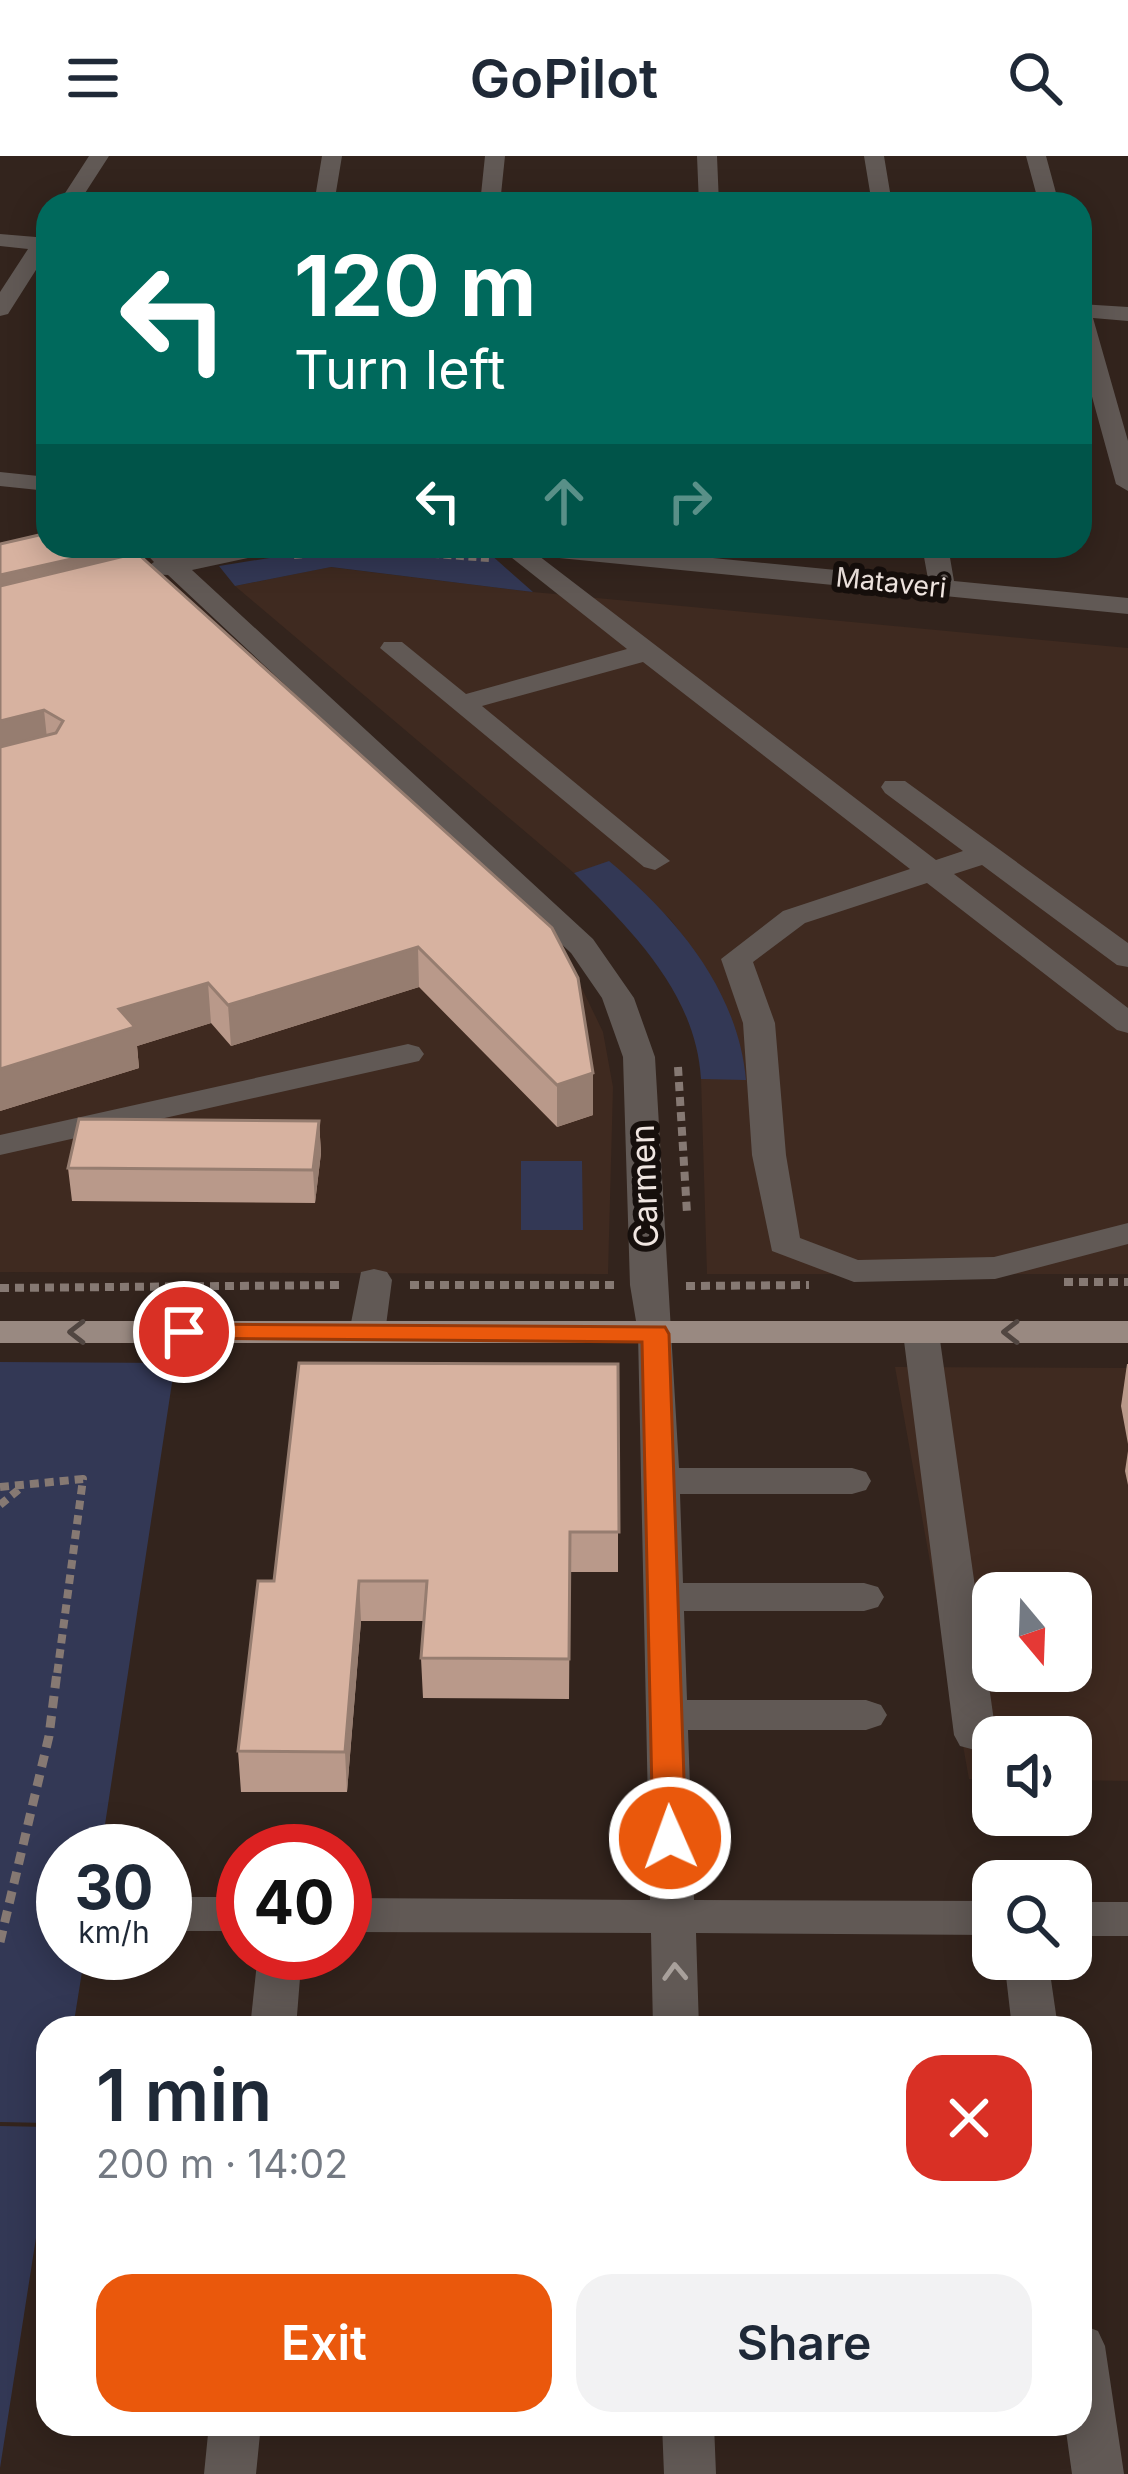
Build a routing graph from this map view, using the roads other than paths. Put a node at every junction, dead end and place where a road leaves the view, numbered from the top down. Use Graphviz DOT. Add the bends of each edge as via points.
graph roads {
  1 [pos="98,156"];
  2 [pos="332,156"];
  3 [pos="494,156"];
  4 [pos="707,156"];
  5 [pos="874,156"];
  6 [pos="1036,156"];
  7 [pos="76,192"];
  8 [pos="326,192"];
  9 [pos="491,192"];
  10 [pos="708,192"];
  11 [pos="880,192"];
  12 [pos="1046,192"];
  13 [pos="0,240"];
  14 [pos="36,241"];
  15 [pos="36,256"];
  16 [pos="0,309"];
  17 [pos="1092,312"];
  18 [pos="1128,314"];
  19 [pos="1092,355"];
  20 [pos="0,467"];
  21 [pos="36,470"];
  22 [pos="0,479"];
  23 [pos="36,483"];
  24 [pos="1128,484"];
  25 [pos="157,558"];
  26 [pos="165,558"];
  27 [pos="526,558"];
  28 [pos="740,558"];
  29 [pos="937,558"];
  30 [pos="126,576"];
  31 [pos="942,588"];
  32 [pos="1128,606"];
  33 [pos="393,648"];
  34 [pos="647,652"];
  35 [pos="463,703"];
  36 [pos="895,787"];
  37 [pos="984,854"];
  38 [pos="655,861"];
  39 [pos="926,870"];
  40 [pos="1128,958"];
  41 [pos="1128,1023"];
  42 [pos="408,1054"];
  43 [pos="0,1145"];
  44 [pos="1128,1233"];
  45 [pos="374,1283"];
  46 [pos="0,1332"];
  47 [pos="1128,1332"];
  48 [pos="367,1333"];
  49 [pos="921,1333"];
  50 [pos="656,1334"];
  51 [pos="659,1480"];
  52 [pos="851,1481"];
  53 [pos="663,1597"];
  54 [pos="864,1597"];
  55 [pos="666,1715"];
  56 [pos="866,1715"];
  57 [pos="972,1716"];
  58 [pos="372,1915"];
  59 [pos="672,1917"];
  60 [pos="972,1918"];
  61 [pos="1092,1918"];
  62 [pos="1128,1919"];
  63 [pos="277,1980"];
  64 [pos="1029,1980"];
  65 [pos="274,2016"];
  66 [pos="676,2016"];
  67 [pos="1033,2016"];
  68 [pos="1092,2431"];
  69 [pos="234,2436"];
  70 [pos="688,2436"];
  71 [pos="230,2474"];
  72 [pos="690,2474"];
  73 [pos="1098,2474"];
  1 -- 7 [label="street"];
  2 -- 8 [label="street"];
  3 -- 9 [label="street"];
  4 -- 10 [label="street"];
  5 -- 11 [label="street"];
  6 -- 12 [label="street"];
  13 -- 14 [label="street"];
  15 -- 16 [label="street"];
  17 -- 18 [label="street"];
  19 -- 24 [label="street"];
  20 -- 21 [label="street"];
  22 -- 23 [label="street"];
  25 -- 30 [label="street"];
  26 -- 50 [label="street, Carmen" via="604,973 639,1058"];
  27 -- 34 [label="street"];
  28 -- 31 [label="street, Mataveri"];
  29 -- 31 [label="street"];
  31 -- 32 [label="street, Mataveri"];
  33 -- 35 [label="street"];
  34 -- 35 [label="street"];
  34 -- 39 [label="street"];
  35 -- 38 [label="street"];
  36 -- 37 [label="street"];
  37 -- 39 [label="street"];
  37 -- 40 [label="street"];
  39 -- 41 [label="street"];
  39 -- 44 [label="street" via="794,917 737,959 759,1023 784,1244 854,1271 995,1268"];
  42 -- 43 [label="street"];
  45 -- 48 [label="street"];
  48 -- 46 [label="main road, one-way"];
  47 -- 49 [label="main road, one-way"];
  48 -- 50 [label="main road"];
  49 -- 50 [label="main road"];
  49 -- 57 [label="street"];
  50 -- 51 [label="street, Carmen"];
  51 -- 52 [label="street"];
  51 -- 53 [label="street, Carmen"];
  53 -- 54 [label="street"];
  53 -- 55 [label="street, Carmen"];
  55 -- 56 [label="street"];
  55 -- 59 [label="street, Carmen"];
  58 -- 59 [label="street"];
  59 -- 60 [label="street"];
  66 -- 59 [label="street, Carmen, one-way"];
  61 -- 62 [label="street"];
  63 -- 65 [label="street"];
  64 -- 67 [label="street"];
  68 -- 73 [label="street"];
  69 -- 71 [label="street"];
  70 -- 72 [label="street"];
}
